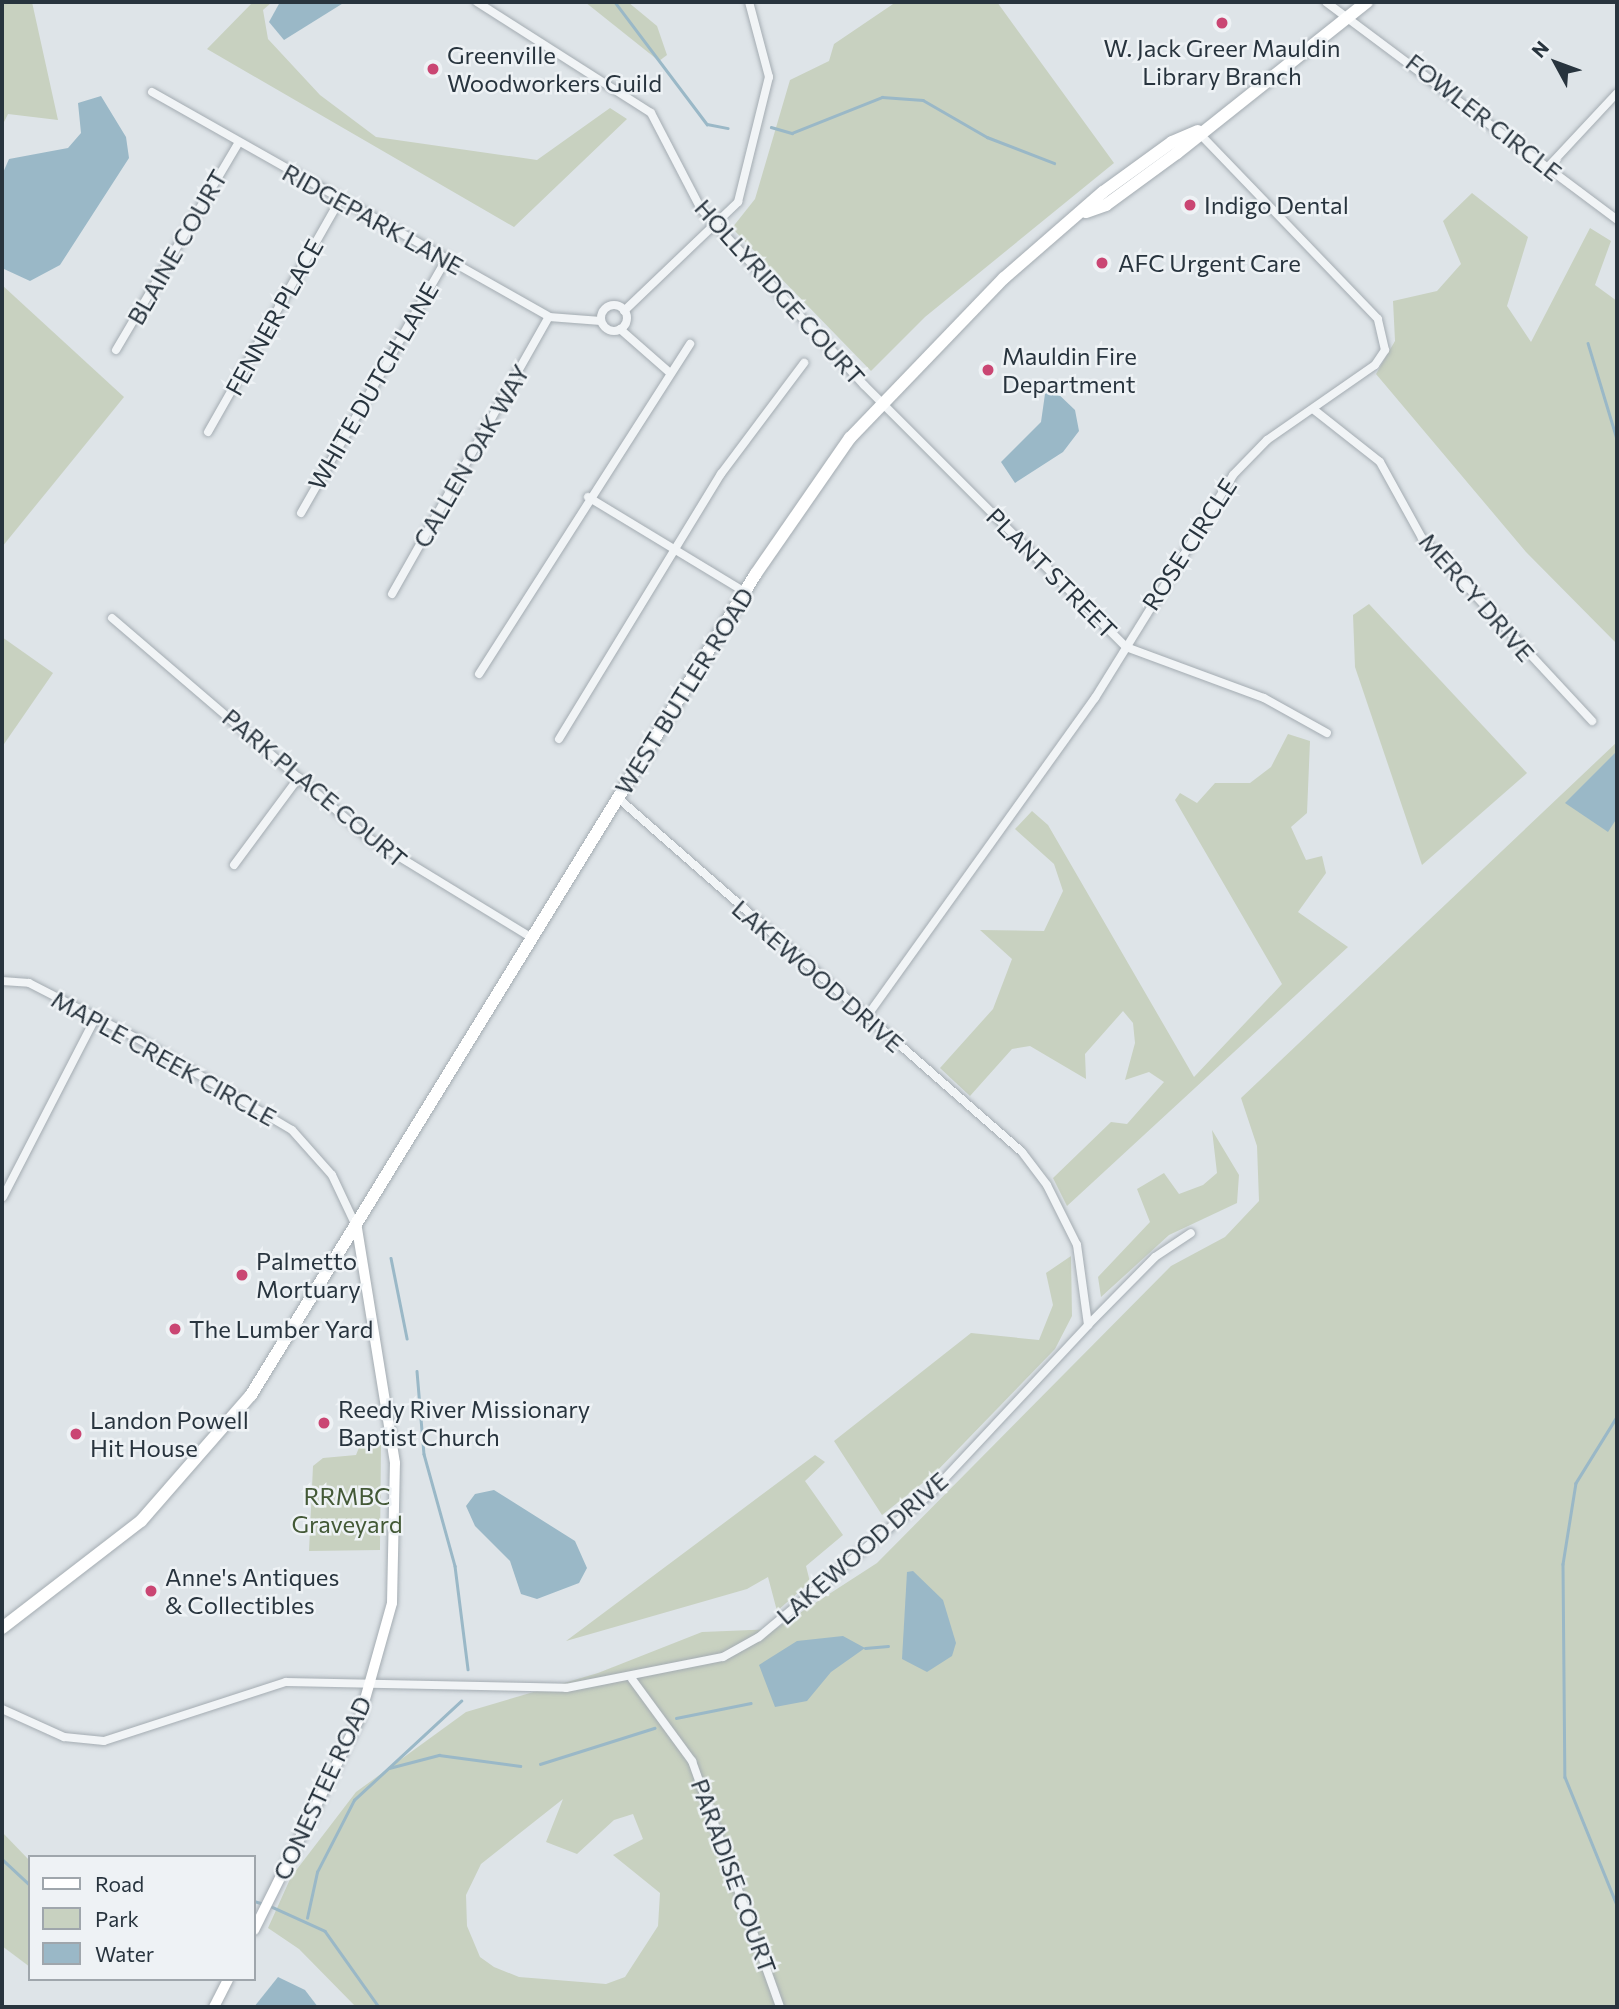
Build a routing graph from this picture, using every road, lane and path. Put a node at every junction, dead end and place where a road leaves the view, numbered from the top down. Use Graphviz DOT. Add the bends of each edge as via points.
graph roads {
  1 [pos="477,2"];
  2 [pos="749,2"];
  3 [pos="1326,2"];
  4 [pos="1367,2"];
  5 [pos="1349,16"];
  6 [pos="152,92"];
  7 [pos="1617,93"];
  8 [pos="1198,131"];
  9 [pos="237,144"];
  10 [pos="1548,167"];
  11 [pos="339,201"];
  12 [pos="1617,220"];
  13 [pos="717,227"];
  14 [pos="446,260"];
  15 [pos="624,311"];
  16 [pos="549,317"];
  17 [pos="601,321"];
  18 [pos="620,329"];
  19 [pos="690,344"];
  20 [pos="116,351"];
  21 [pos="804,363"];
  22 [pos="668,370"];
  23 [pos="882,402"];
  24 [pos="1313,409"];
  25 [pos="208,432"];
  26 [pos="589,497"];
  27 [pos="301,513"];
  28 [pos="674,549"];
  29 [pos="745,592"];
  30 [pos="392,594"];
  31 [pos="112,618"];
  32 [pos="1126,647"];
  33 [pos="479,674"];
  34 [pos="1592,721"];
  35 [pos="1327,733"];
  36 [pos="559,739"];
  37 [pos="299,777"];
  38 [pos="618,798"];
  39 [pos="234,865"];
  40 [pos="532,939"];
  41 [pos="2,981"];
  42 [pos="96,1017"];
  43 [pos="865,1019"];
  44 [pos="3,1197"];
  45 [pos="357,1228"];
  46 [pos="1191,1233"];
  47 [pos="1088,1325"];
  48 [pos="2,1628"];
  49 [pos="372,1679"];
  50 [pos="632,1679"];
  51 [pos="2,1709"];
  52 [pos="256,1926"];
  53 [pos="227,1981"];
  54 [pos="214,2007"];
  55 [pos="780,2007"];
  1 -- 13 [label="street, HOLLYRIDGE COURT" via="561,49 651,113 684,184"];
  2 -- 13 [label="street" via="768,62 767,96 738,202"];
  3 -- 5 [label="street, FOWLER CIRCLE"];
  4 -- 5 [label="main road, WEST BUTLER ROAD"];
  5 -- 8 [label="main road, WEST BUTLER ROAD"];
  5 -- 10 [label="street, FOWLER CIRCLE"];
  6 -- 9 [label="street, RIDGEPARK LANE"];
  7 -- 10 [label="street"];
  8 -- 23 [label="main road, WEST BUTLER ROAD" via="1157,152 980,299"];
  8 -- 24 [label="street, ROSE CIRCLE" via="1382,325 1386,344 1379,361"];
  9 -- 11 [label="street, RIDGEPARK LANE"];
  9 -- 20 [label="street, BLAINE COURT"];
  10 -- 12 [label="street, FOWLER CIRCLE"];
  11 -- 14 [label="street, RIDGEPARK LANE"];
  11 -- 25 [label="street, FENNER PLACE"];
  13 -- 15 [label="street"];
  13 -- 23 [label="street, HOLLYRIDGE COURT"];
  14 -- 16 [label="street, RIDGEPARK LANE"];
  14 -- 27 [label="street, WHITE DUTCH LANE"];
  15 -- 17 [label="street" via="607,307"];
  15 -- 18 [label="street"];
  16 -- 17 [label="street, RIDGEPARK LANE"];
  16 -- 30 [label="street, CALLEN OAK WAY"];
  17 -- 18 [label="street" via="607,330"];
  18 -- 22 [label="street"];
  19 -- 22 [label="street"];
  21 -- 28 [label="street"];
  22 -- 26 [label="street"];
  23 -- 29 [label="main road, WEST BUTLER ROAD" via="815,484"];
  23 -- 32 [label="street, PLANT STREET"];
  24 -- 32 [label="street, ROSE CIRCLE" via="1242,464"];
  24 -- 34 [label="street, MERCY DRIVE" via="1380,462 1422,538"];
  26 -- 28 [label="street"];
  26 -- 33 [label="street"];
  28 -- 29 [label="street"];
  28 -- 36 [label="street"];
  29 -- 38 [label="main road, WEST BUTLER ROAD"];
  31 -- 37 [label="street, PARK PLACE COURT"];
  32 -- 35 [label="street, PLANT STREET" via="1264,698"];
  32 -- 43 [label="street, ROSE CIRCLE"];
  37 -- 39 [label="street"];
  37 -- 40 [label="street, PARK PLACE COURT" via="406,866"];
  38 -- 40 [label="main road, WEST BUTLER ROAD"];
  38 -- 43 [label="street, LAKEWOOD DRIVE"];
  40 -- 45 [label="main road, WEST BUTLER ROAD"];
  41 -- 42 [label="street, MAPLE CREEK CIRCLE" via="29,983"];
  42 -- 44 [label="street"];
  42 -- 45 [label="street, MAPLE CREEK CIRCLE" via="224,1085 292,1130 332,1175"];
  43 -- 47 [label="street, LAKEWOOD DRIVE" via="1037,1170 1077,1245"];
  45 -- 48 [label="main road, WEST BUTLER ROAD" via="251,1395 195,1465 103,1556"];
  45 -- 49 [label="main road, CONESTEE ROAD" via="399,1510 393,1603"];
  46 -- 47 [label="street" via="1155,1257"];
  47 -- 50 [label="street, LAKEWOOD DRIVE" via="931,1493 759,1637 723,1657"];
  49 -- 50 [label="street, LAKEWOOD DRIVE" via="516,1689"];
  49 -- 51 [label="street, LAKEWOOD DRIVE" via="263,1685 143,1733 104,1741 64,1737"];
  49 -- 52 [label="main road, CONESTEE ROAD"];
  50 -- 55 [label="street, PARADISE COURT" via="692,1761"];
  53 -- 54 [label="main road"];
}
